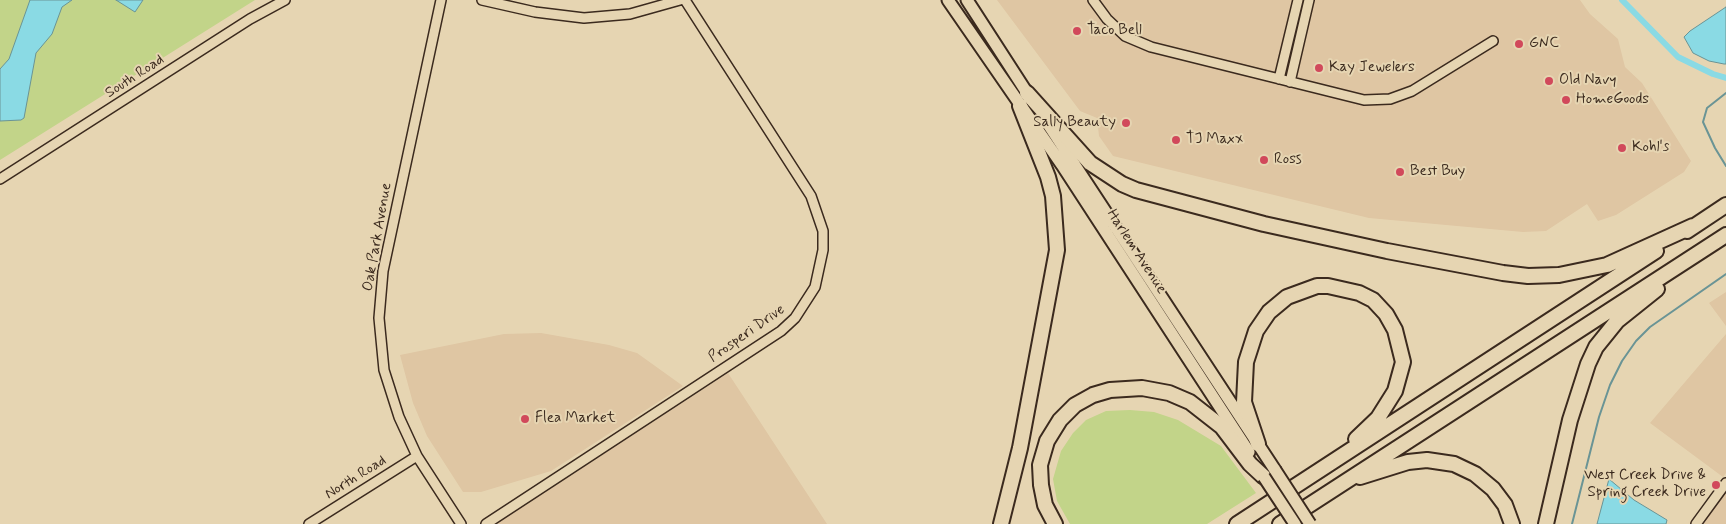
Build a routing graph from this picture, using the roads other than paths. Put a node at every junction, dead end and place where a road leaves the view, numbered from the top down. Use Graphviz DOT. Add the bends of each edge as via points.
graph roads {
  1 [pos="285,0"];
  2 [pos="441,0"];
  3 [pos="482,0"];
  4 [pos="680,0"];
  5 [pos="684,0"];
  6 [pos="948,0"];
  7 [pos="966,0"];
  8 [pos="1094,0"];
  9 [pos="1298,0"];
  10 [pos="1310,0"];
  11 [pos="1493,41"];
  12 [pos="1279,79"];
  13 [pos="1290,82"];
  14 [pos="1027,93"];
  15 [pos="1020,106"];
  16 [pos="0,179"];
  17 [pos="1726,205"];
  18 [pos="1693,226"];
  19 [pos="1726,235"];
  20 [pos="1726,240"];
  21 [pos="1258,444"];
  22 [pos="417,456"];
  23 [pos="1326,466"];
  24 [pos="1269,473"];
  25 [pos="1340,483"];
  26 [pos="1726,483"];
  27 [pos="309,524"];
  28 [pos="461,524"];
  29 [pos="486,524"];
  30 [pos="1001,524"];
  31 [pos="1055,524"];
  32 [pos="1238,524"];
  33 [pos="1280,524"];
  34 [pos="1295,524"];
  35 [pos="1310,524"];
  36 [pos="1512,524"];
  37 [pos="1546,524"];
  38 [pos="1696,524"];
  1 -- 16 [label="street, South Road" via="250,19"];
  2 -- 22 [label="street, Oak Park Avenue" via="383,271 379,318 384,370 399,417"];
  3 -- 4 [label="street" via="535,12 584,18 630,14"];
  5 -- 29 [label="street, Prosperi Drive" via="811,196 823,231 823,250 815,287 795,318 781,331"];
  6 -- 15 [label="main road, Harlem Avenue"];
  7 -- 14 [label="main road, Harlem Avenue"];
  8 -- 12 [label="street" via="1107,19 1125,36 1151,47"];
  9 -- 12 [label="street"];
  10 -- 13 [label="street"];
  11 -- 13 [label="street" via="1412,91 1390,99 1364,100"];
  12 -- 13 [label="street"];
  14 -- 18 [label="highway" via="1090,163 1122,184 1264,224 1387,251 1503,273 1559,275 1607,265"];
  14 -- 21 [label="main road, Harlem Avenue"];
  15 -- 24 [label="main road, Harlem Avenue"];
  15 -- 30 [label="highway" via="1053,196 1057,250 1020,448"];
  17 -- 18 [label="highway"];
  18 -- 23 [label="highway"];
  19 -- 25 [label="highway"];
  20 -- 37 [label="highway" via="1626,311 1596,347 1570,420"];
  21 -- 23 [label="highway" via="1244,402 1246,362 1256,331 1269,312 1299,292 1328,286 1359,293 1373,300 1386,314 1395,330 1403,362 1395,391 1378,418"];
  21 -- 24 [label="main road, Harlem Avenue"];
  22 -- 27 [label="street, North Road"];
  22 -- 28 [label="street, Oak Park Avenue"];
  23 -- 32 [label="highway"];
  24 -- 31 [label="highway" via="1250,464 1222,427 1190,402 1148,389 1110,390 1075,405 1060,420 1047,441 1040,465 1040,485 1045,505"];
  24 -- 34 [label="main road, Harlem Avenue, bridge"];
  24 -- 35 [label="main road, Harlem Avenue, bridge"];
  25 -- 33 [label="highway"];
  25 -- 36 [label="highway" via="1408,462 1454,464 1475,474 1493,489 1505,505"];
  26 -- 38 [label="street"];
}
